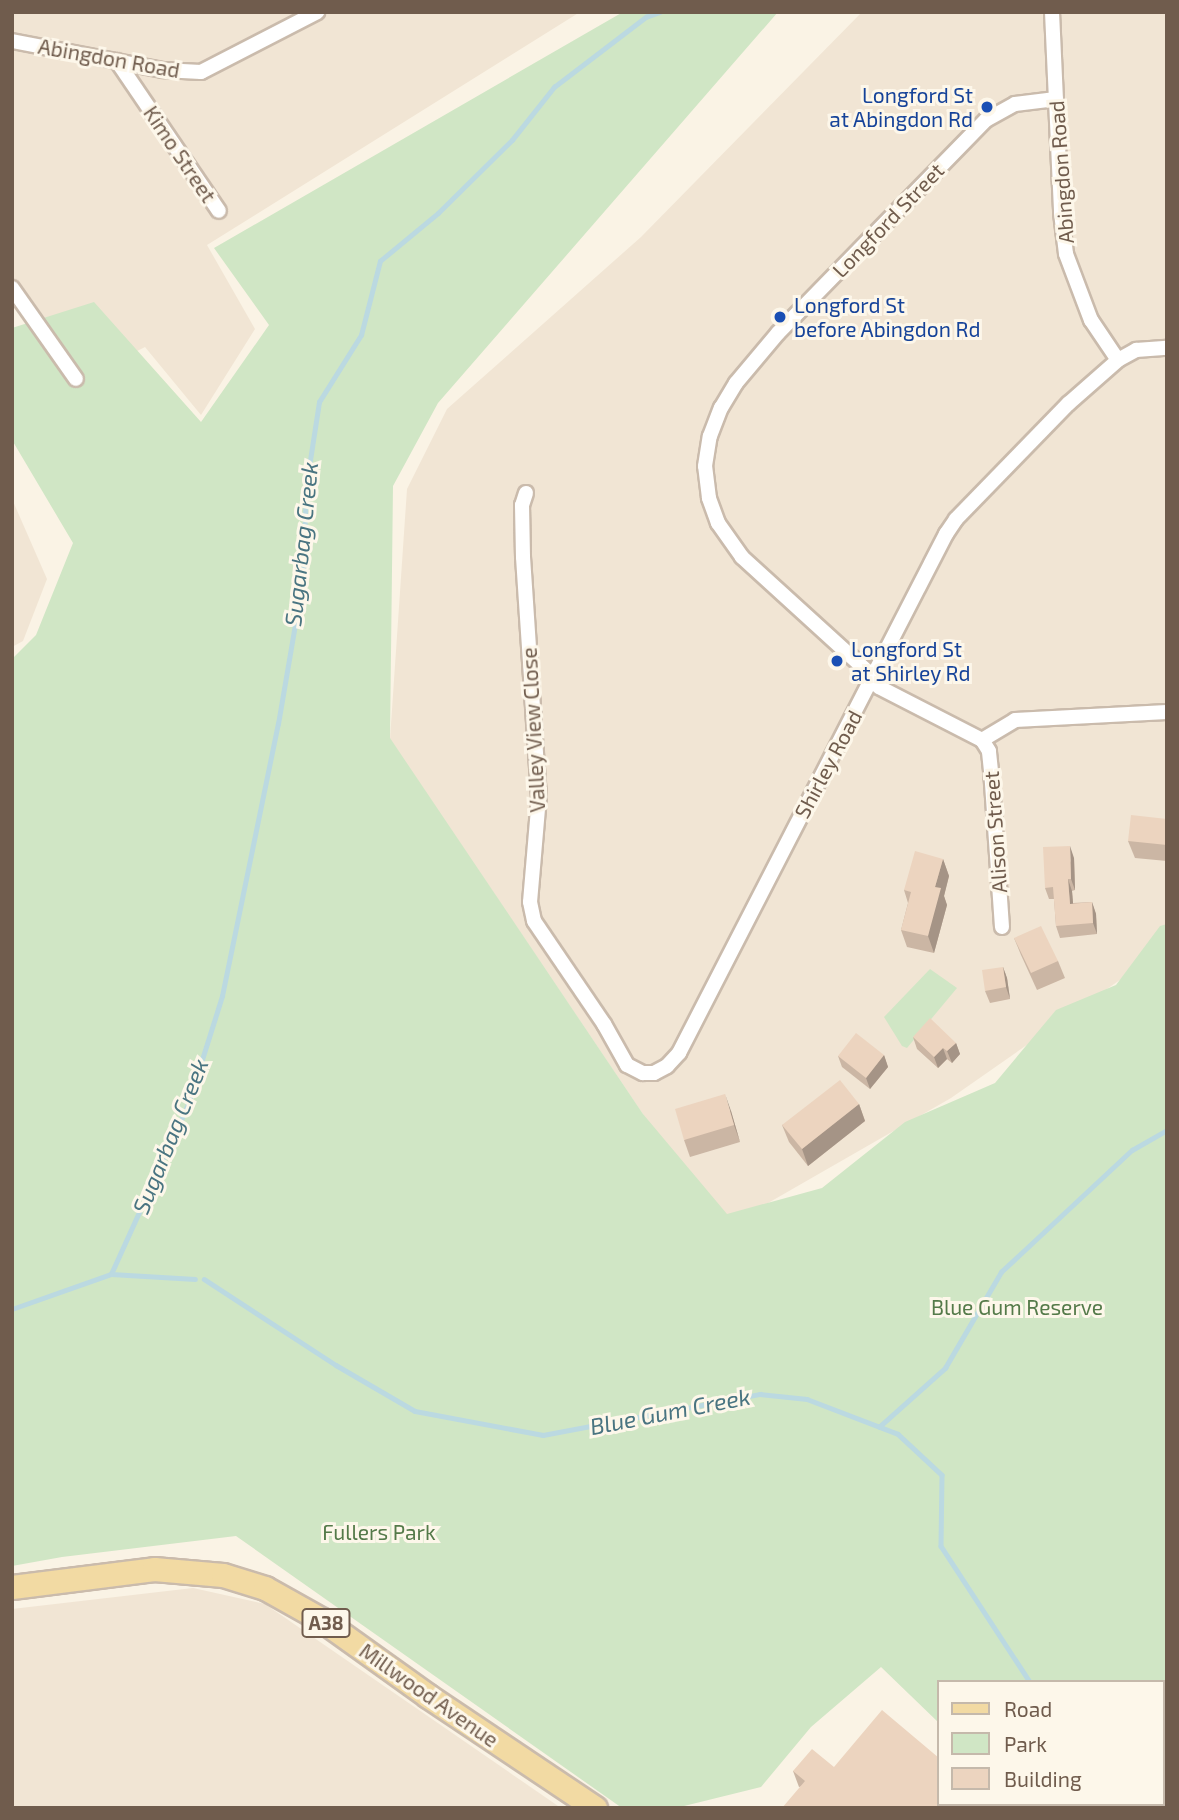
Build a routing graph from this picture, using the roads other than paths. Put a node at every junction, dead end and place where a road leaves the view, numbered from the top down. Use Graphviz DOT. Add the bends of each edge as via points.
graph roads {
  1 [pos="317,12"];
  2 [pos="1052,12"];
  3 [pos="12,41"];
  4 [pos="117,61"];
  5 [pos="1056,99"];
  6 [pos="219,211"];
  7 [pos="12,288"];
  8 [pos="1167,348"];
  9 [pos="1118,359"];
  10 [pos="76,379"];
  11 [pos="526,493"];
  12 [pos="872,679"];
  13 [pos="1167,712"];
  14 [pos="982,740"];
  15 [pos="1002,927"];
  16 [pos="627,1065"];
  17 [pos="12,1587"];
  18 [pos="595,1808"];
  1 -- 4 [label="street, Abingdon Road" via="201,72"];
  2 -- 5 [label="street, Abingdon Road"];
  3 -- 4 [label="street, Abingdon Road"];
  4 -- 6 [label="street, Kimo Street"];
  5 -- 9 [label="street, Abingdon Road" via="1066,254 1091,320"];
  5 -- 12 [label="street, Longford Street" via="1015,104 986,120 771,342 736,383 710,436 705,477 728,539"];
  7 -- 10 [label="street"];
  8 -- 9 [label="street, Shirley Road" via="1136,350"];
  9 -- 12 [label="street, Shirley Road" via="957,519"];
  11 -- 16 [label="street, Valley View Close" via="523,557 539,797 530,902 544,939"];
  12 -- 14 [label="street" via="879,687"];
  12 -- 16 [label="street, Shirley Road" via="679,1053 654,1073"];
  13 -- 14 [label="street" via="1015,720"];
  14 -- 15 [label="street, Alison Street" via="992,771"];
  17 -- 18 [label="main road, Millwood Avenue / A38" via="155,1569 223,1575 265,1588 322,1620"];
}
